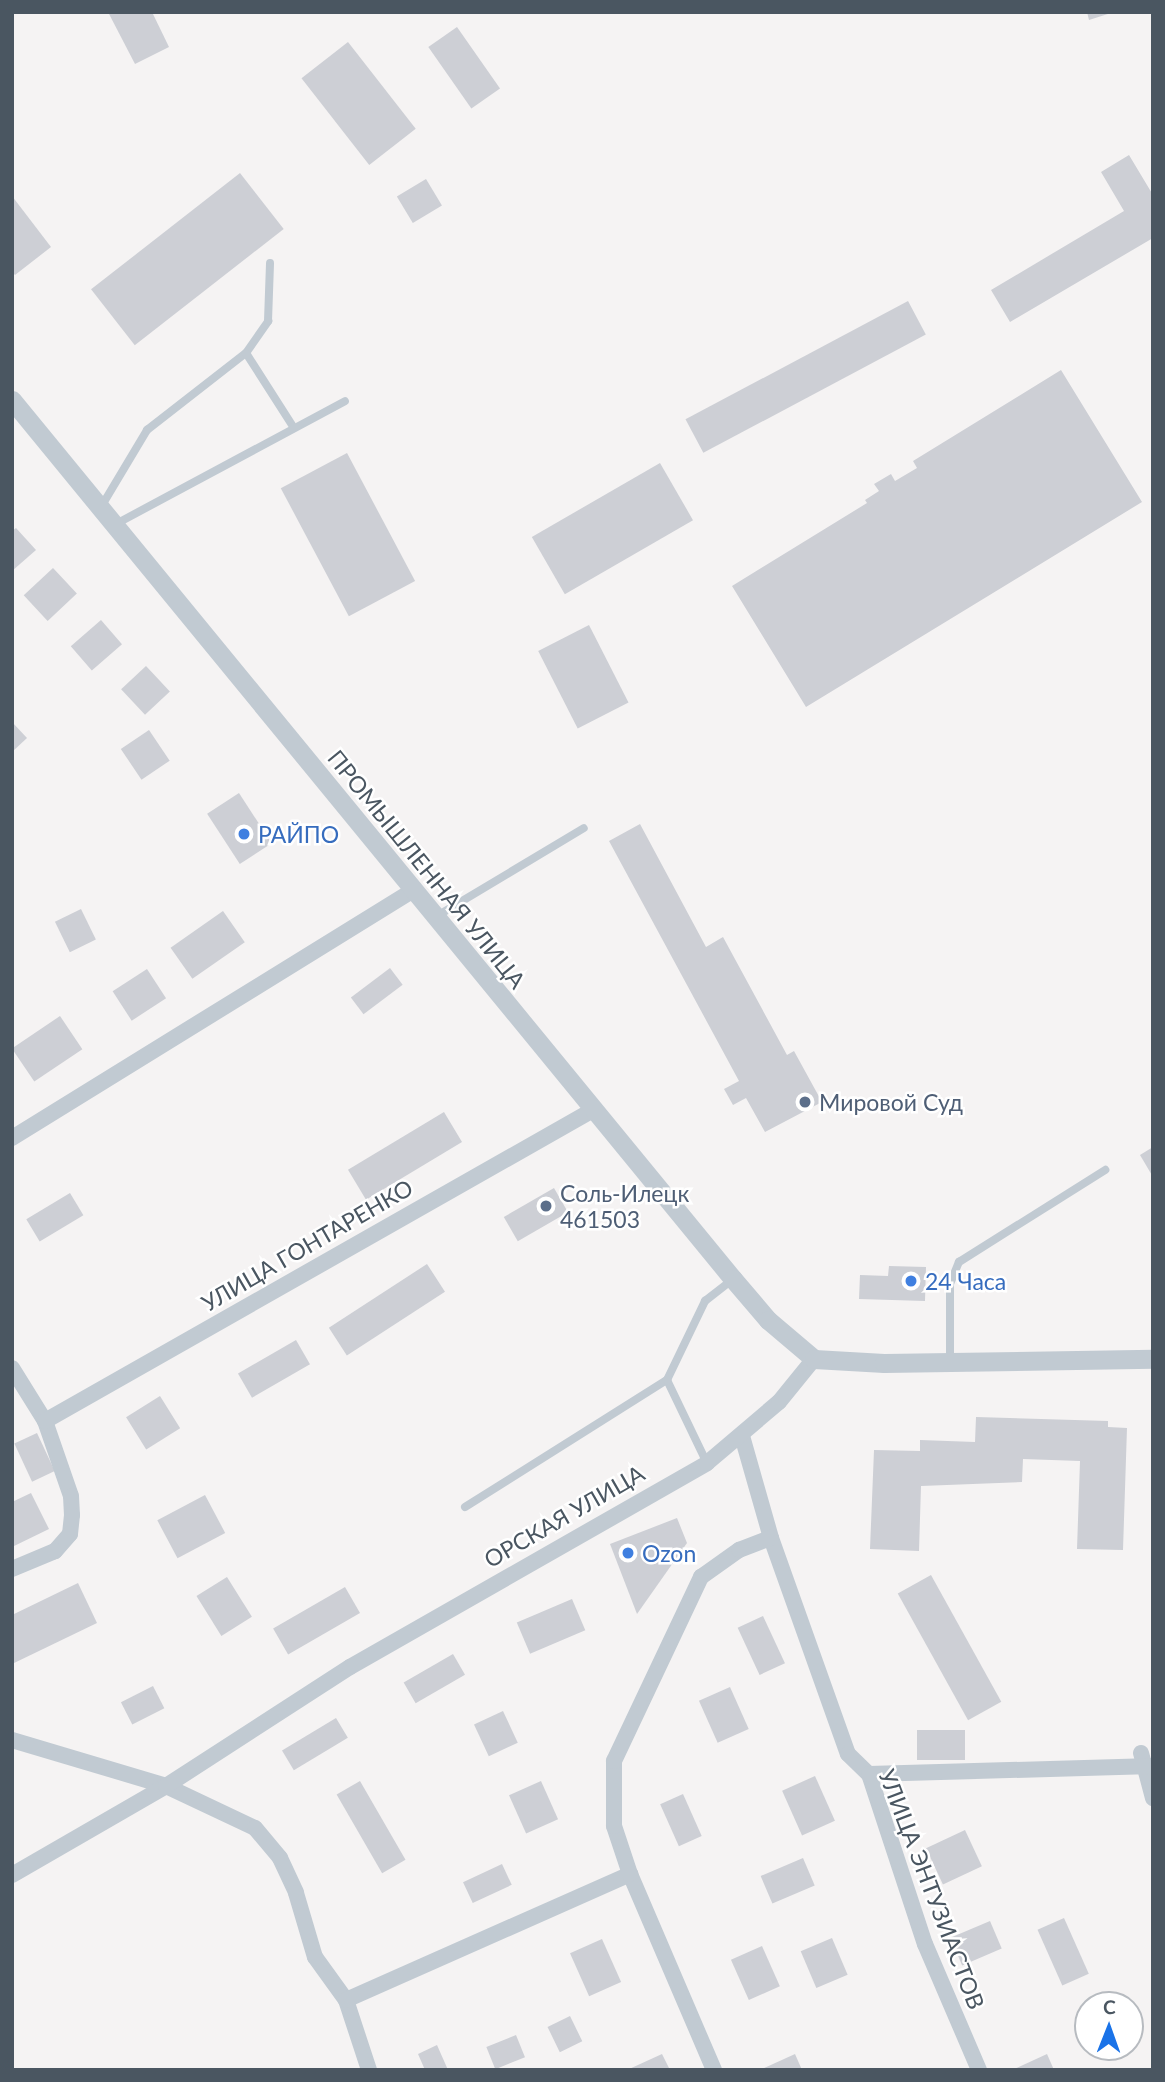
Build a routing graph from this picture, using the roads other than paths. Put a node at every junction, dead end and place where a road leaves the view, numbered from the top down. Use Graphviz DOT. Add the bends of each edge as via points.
graph roads {
  1 [pos="270,262"];
  2 [pos="246,353"];
  3 [pos="12,400"];
  4 [pos="345,401"];
  5 [pos="292,425"];
  6 [pos="100,508"];
  7 [pos="114,525"];
  8 [pos="584,828"];
  9 [pos="414,890"];
  10 [pos="434,918"];
  11 [pos="593,1110"];
  12 [pos="12,1138"];
  13 [pos="1105,1170"];
  14 [pos="733,1279"];
  15 [pos="814,1359"];
  16 [pos="1153,1359"];
  17 [pos="950,1362"];
  18 [pos="12,1368"];
  19 [pos="667,1380"];
  20 [pos="45,1421"];
  21 [pos="742,1436"];
  22 [pos="707,1463"];
  23 [pos="465,1507"];
  24 [pos="771,1538"];
  25 [pos="12,1569"];
  26 [pos="12,1740"];
  27 [pos="1145,1762"];
  28 [pos="863,1769"];
  29 [pos="166,1786"];
  30 [pos="1153,1798"];
  31 [pos="629,1874"];
  32 [pos="12,1875"];
  33 [pos="346,2000"];
  34 [pos="369,2070"];
  35 [pos="714,2070"];
  36 [pos="979,2070"];
  1 -- 2 [label="lane" via="268,321"];
  2 -- 5 [label="lane"];
  2 -- 6 [label="lane" via="147,430"];
  3 -- 6 [label="street, ПРОМЫШЛЕННАЯ УЛИЦА"];
  4 -- 5 [label="lane"];
  5 -- 7 [label="lane"];
  6 -- 7 [label="street, ПРОМЫШЛЕННАЯ УЛИЦА"];
  7 -- 9 [label="street, ПРОМЫШЛЕННАЯ УЛИЦА"];
  8 -- 10 [label="lane"];
  9 -- 10 [label="street, ПРОМЫШЛЕННАЯ УЛИЦА"];
  9 -- 12 [label="street"];
  10 -- 11 [label="street, ПРОМЫШЛЕННАЯ УЛИЦА"];
  11 -- 14 [label="street, ПРОМЫШЛЕННАЯ УЛИЦА"];
  11 -- 20 [label="street, УЛИЦА ГОНТАРЕНКО"];
  13 -- 17 [label="lane" via="959,1262 950,1284"];
  14 -- 15 [label="street, ПРОМЫШЛЕННАЯ УЛИЦА" via="768,1320"];
  14 -- 19 [label="lane" via="705,1301"];
  15 -- 17 [label="street"];
  15 -- 21 [label="street, ОРСКАЯ УЛИЦА" via="779,1402"];
  16 -- 17 [label="street"];
  18 -- 20 [label="street"];
  19 -- 22 [label="lane"];
  19 -- 23 [label="lane"];
  20 -- 25 [label="street" via="71,1496 70,1534 55,1551"];
  21 -- 22 [label="street, ОРСКАЯ УЛИЦА"];
  21 -- 24 [label="street, УЛИЦА ЭНТУЗИАСТОВ"];
  22 -- 29 [label="street, ОРСКАЯ УЛИЦА" via="350,1667"];
  24 -- 28 [label="street, УЛИЦА ЭНТУЗИАСТОВ" via="848,1754"];
  24 -- 31 [label="street" via="739,1549 701,1577 623,1735 614,1761 611,1804"];
  26 -- 29 [label="street"];
  27 -- 28 [label="street"];
  27 -- 30 [label="street"];
  28 -- 36 [label="street, УЛИЦА ЭНТУЗИАСТОВ" via="925,1944"];
  29 -- 32 [label="street, ОРСКАЯ УЛИЦА"];
  29 -- 33 [label="street" via="255,1829 280,1858 315,1957"];
  31 -- 33 [label="street"];
  31 -- 35 [label="street"];
  33 -- 34 [label="street"];
}
